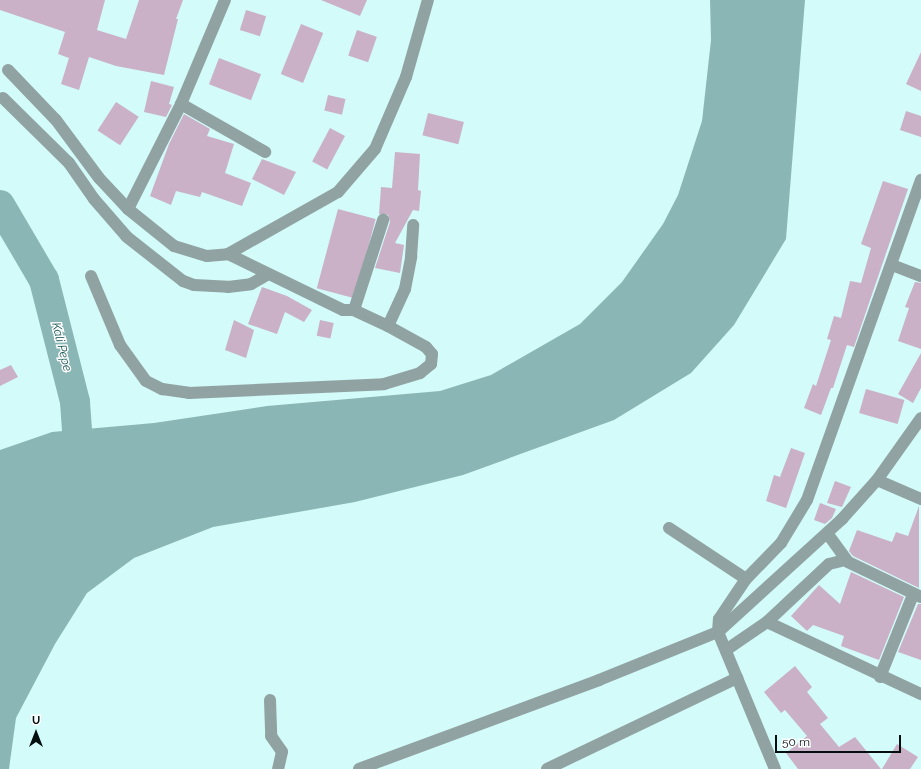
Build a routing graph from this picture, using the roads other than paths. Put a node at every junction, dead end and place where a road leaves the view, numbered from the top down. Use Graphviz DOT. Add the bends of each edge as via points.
graph roads {
  1 [pos="225,0"];
  2 [pos="428,0"];
  3 [pos="8,70"];
  4 [pos="3,98"];
  5 [pos="180,104"];
  6 [pos="265,152"];
  7 [pos="921,180"];
  8 [pos="128,209"];
  9 [pos="383,220"];
  10 [pos="413,225"];
  11 [pos="228,254"];
  12 [pos="892,265"];
  13 [pos="268,274"];
  14 [pos="91,276"];
  15 [pos="921,276"];
  16 [pos="354,310"];
  17 [pos="388,326"];
  18 [pos="921,418"];
  19 [pos="877,480"];
  20 [pos="921,498"];
  21 [pos="669,528"];
  22 [pos="828,533"];
  23 [pos="845,560"];
  24 [pos="746,579"];
  25 [pos="917,596"];
  26 [pos="767,622"];
  27 [pos="718,632"];
  28 [pos="726,650"];
  29 [pos="880,677"];
  30 [pos="737,678"];
  31 [pos="921,694"];
  32 [pos="270,700"];
  33 [pos="278,769"];
  34 [pos="359,769"];
  35 [pos="547,769"];
  36 [pos="775,769"];
  1 -- 5 [label="street"];
  2 -- 11 [label="street" via="406,77 375,149 338,192"];
  3 -- 8 [label="street" via="56,120 99,178"];
  4 -- 13 [label="street" via="68,163 94,199 127,237 183,281 194,285 241,286 251,284"];
  5 -- 6 [label="street"];
  5 -- 8 [label="street"];
  7 -- 12 [label="street"];
  8 -- 11 [label="street" via="174,246 207,256"];
  9 -- 16 [label="street"];
  10 -- 17 [label="street" via="412,257 404,289"];
  11 -- 13 [label="street"];
  12 -- 15 [label="street"];
  12 -- 24 [label="street" via="858,353 807,500 781,543"];
  13 -- 16 [label="street" via="343,310"];
  14 -- 17 [label="street" via="120,345 146,381 162,389 189,393 384,384 420,373 431,364 432,354 426,347"];
  16 -- 17 [label="street"];
  18 -- 19 [label="street"];
  19 -- 20 [label="street"];
  19 -- 22 [label="street"];
  21 -- 24 [label="street"];
  22 -- 23 [label="street"];
  22 -- 27 [label="street"];
  23 -- 25 [label="street"];
  23 -- 26 [label="street" via="829,564"];
  24 -- 27 [label="street" via="719,619"];
  25 -- 29 [label="street"];
  26 -- 28 [label="street"];
  26 -- 29 [label="street"];
  27 -- 28 [label="street"];
  27 -- 34 [label="street" via="599,680"];
  28 -- 30 [label="street"];
  29 -- 31 [label="street"];
  30 -- 35 [label="street"];
  30 -- 36 [label="street"];
  32 -- 33 [label="street" via="271,736 282,752"];
}
